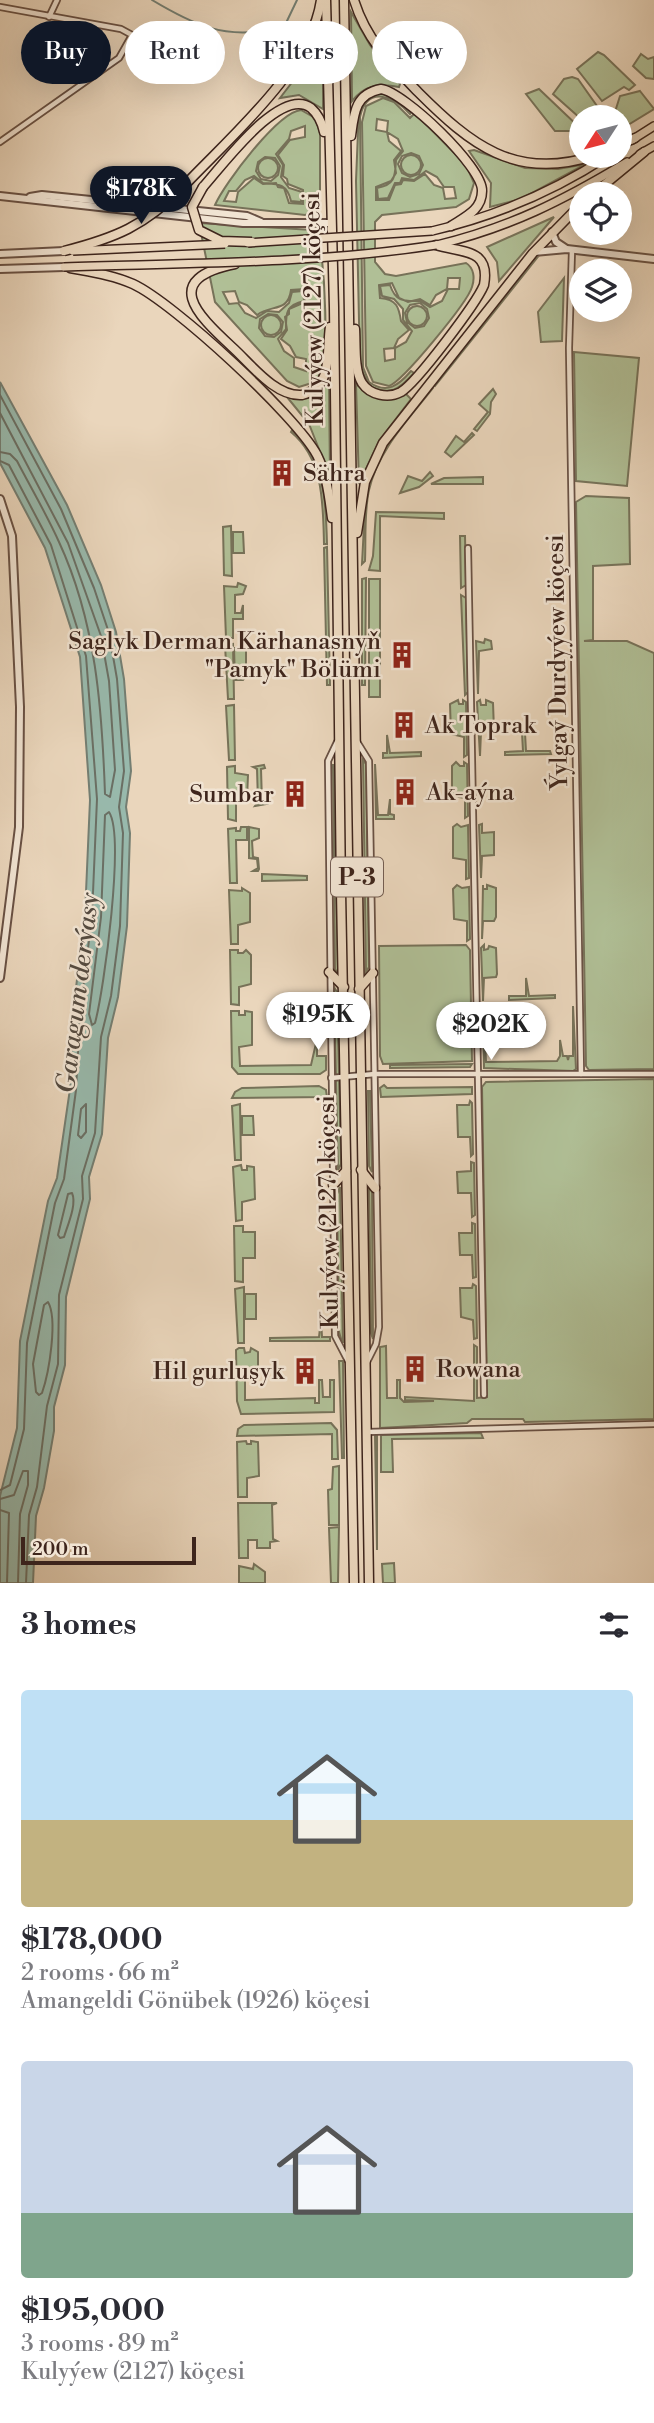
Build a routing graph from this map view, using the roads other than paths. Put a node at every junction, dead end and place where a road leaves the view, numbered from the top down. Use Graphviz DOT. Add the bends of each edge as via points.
graph roads {
  1 [pos="57,0"];
  2 [pos="324,0"];
  3 [pos="344,0"];
  4 [pos="354,0"];
  5 [pos="0,7"];
  6 [pos="49,17"];
  7 [pos="654,126"];
  8 [pos="635,138"];
  9 [pos="632,140"];
  10 [pos="0,142"];
  11 [pos="654,146"];
  12 [pos="644,152"];
  13 [pos="569,162"];
  14 [pos="587,168"];
  15 [pos="348,170"];
  16 [pos="328,171"];
  17 [pos="608,182"];
  18 [pos="0,197"];
  19 [pos="569,216"];
  20 [pos="330,223"];
  21 [pos="451,226"];
  22 [pos="552,232"];
  23 [pos="252,243"];
  24 [pos="436,245"];
  25 [pos="570,250"];
  26 [pos="64,251"];
  27 [pos="533,253"];
  28 [pos="0,254"];
  29 [pos="654,259"];
  30 [pos="253,261"];
  31 [pos="64,267"];
  32 [pos="0,269"];
  33 [pos="349,302"];
  34 [pos="334,307"];
  35 [pos="0,499"];
  36 [pos="468,548"];
  37 [pos="337,552"];
  38 [pos="353,556"];
  39 [pos="340,738"];
  40 [pos="356,740"];
  41 [pos="329,972"];
  42 [pos="373,973"];
  43 [pos="0,978"];
  44 [pos="344,987"];
  45 [pos="359,989"];
  46 [pos="375,1074"];
  47 [pos="478,1074"];
  48 [pos="581,1074"];
  49 [pos="654,1074"];
  50 [pos="362,1075"];
  51 [pos="346,1077"];
  52 [pos="331,1078"];
  53 [pos="361,1170"];
  54 [pos="346,1171"];
  55 [pos="333,1185"];
  56 [pos="375,1188"];
  57 [pos="367,1363"];
  58 [pos="351,1364"];
  59 [pos="484,1395"];
  60 [pos="654,1424"];
  61 [pos="368,1432"];
  62 [pos="354,1583"];
  63 [pos="369,1583"];
  1 -- 6 [label="street"];
  2 -- 16 [label="highway, Kulyýew (2127) köçesi"];
  2 -- 26 [label="highway, bridge" via="296,64 183,187 135,228"];
  3 -- 15 [label="highway, Kulyýew (2127) köçesi"];
  4 -- 13 [label="highway" via="365,29 384,57 476,144 527,162"];
  5 -- 6 [label="street"];
  6 -- 10 [label="street" via="121,29 132,35 119,58"];
  7 -- 8 [label="main road"];
  8 -- 9 [label="highway"];
  11 -- 12 [label="main road"];
  12 -- 17 [label="highway"];
  12 -- 24 [label="main road" via="542,211"];
  14 -- 21 [label="main road" via="535,198"];
  15 -- 21 [label="highway" via="358,102 376,90 398,95 480,179 479,205"];
  15 -- 33 [label="highway, Kulyýew (2127) köçesi / P-3"];
  16 -- 20 [label="highway, Kulyýew (2127) köçesi / P-3"];
  16 -- 23 [label="highway, bridge" via="321,120 310,107 296,103 269,116 203,187 192,207 199,230 220,241"];
  18 -- 20 [label="street" via="264,224"];
  19 -- 22 [label="highway"];
  20 -- 34 [label="highway, Kulyýew (2127) köçesi / P-3"];
  21 -- 23 [label="main road, bridge"];
  22 -- 25 [label="street" via="556,242"];
  22 -- 27 [label="highway"];
  23 -- 26 [label="main road, bridge"];
  24 -- 30 [label="main road, bridge" via="385,253"];
  24 -- 33 [label="highway" via="474,254 484,267 484,285 400,392 380,395 362,384"];
  25 -- 27 [label="street"];
  25 -- 29 [label="street"];
  25 -- 48 [label="street, Ýylgaý Durdyýew köçesi"];
  26 -- 28 [label="street"];
  27 -- 38 [label="highway" via="377,452 365,482"];
  30 -- 31 [label="main road, bridge"];
  30 -- 34 [label="highway, bridge" via="212,269 195,282 192,294 196,312 276,387 296,396 312,392 323,380"];
  31 -- 32 [label="street"];
  31 -- 37 [label="highway, bridge" via="132,283 179,315 287,416 310,444 327,483"];
  33 -- 38 [label="highway, Kulyýew (2127) köçesi / P-3"];
  34 -- 37 [label="highway, Kulyýew (2127) köçesi / P-3"];
  35 -- 43 [label="street" via="12,536 20,718 19,827"];
  36 -- 47 [label="street"];
  37 -- 39 [label="highway, Kulyýew (2127) köçesi / P-3"];
  38 -- 40 [label="highway, Kulyýew (2127) köçesi / P-3"];
  39 -- 41 [label="street" via="328,761"];
  39 -- 44 [label="highway, Kulyýew (2127) köçesi / P-3"];
  40 -- 42 [label="street" via="369,761"];
  40 -- 45 [label="highway, Kulyýew (2127) köçesi / P-3"];
  41 -- 44 [label="highway"];
  41 -- 52 [label="street"];
  42 -- 45 [label="highway"];
  42 -- 46 [label="street"];
  44 -- 51 [label="highway, Kulyýew (2127) köçesi / P-3"];
  45 -- 50 [label="highway, Kulyýew (2127) köçesi / P-3"];
  46 -- 47 [label="street"];
  46 -- 50 [label="street"];
  46 -- 56 [label="street"];
  47 -- 48 [label="street"];
  47 -- 59 [label="street"];
  48 -- 49 [label="street"];
  50 -- 51 [label="street"];
  50 -- 53 [label="highway, Kulyýew (2127) köçesi / P-3"];
  51 -- 52 [label="street"];
  51 -- 54 [label="highway, Kulyýew (2127) köçesi / P-3"];
  52 -- 55 [label="street"];
  53 -- 56 [label="highway"];
  53 -- 57 [label="highway, Kulyýew (2127) köçesi / P-3"];
  54 -- 55 [label="highway"];
  54 -- 58 [label="highway, Kulyýew (2127) köçesi / P-3"];
  55 -- 58 [label="street" via="335,1336"];
  56 -- 57 [label="street" via="379,1327"];
  57 -- 61 [label="highway, Kulyýew (2127) köçesi / P-3"];
  58 -- 62 [label="highway, Kulyýew (2127) köçesi / P-3"];
  60 -- 61 [label="street"];
  61 -- 63 [label="highway, Kulyýew (2127) köçesi / P-3"];
}
